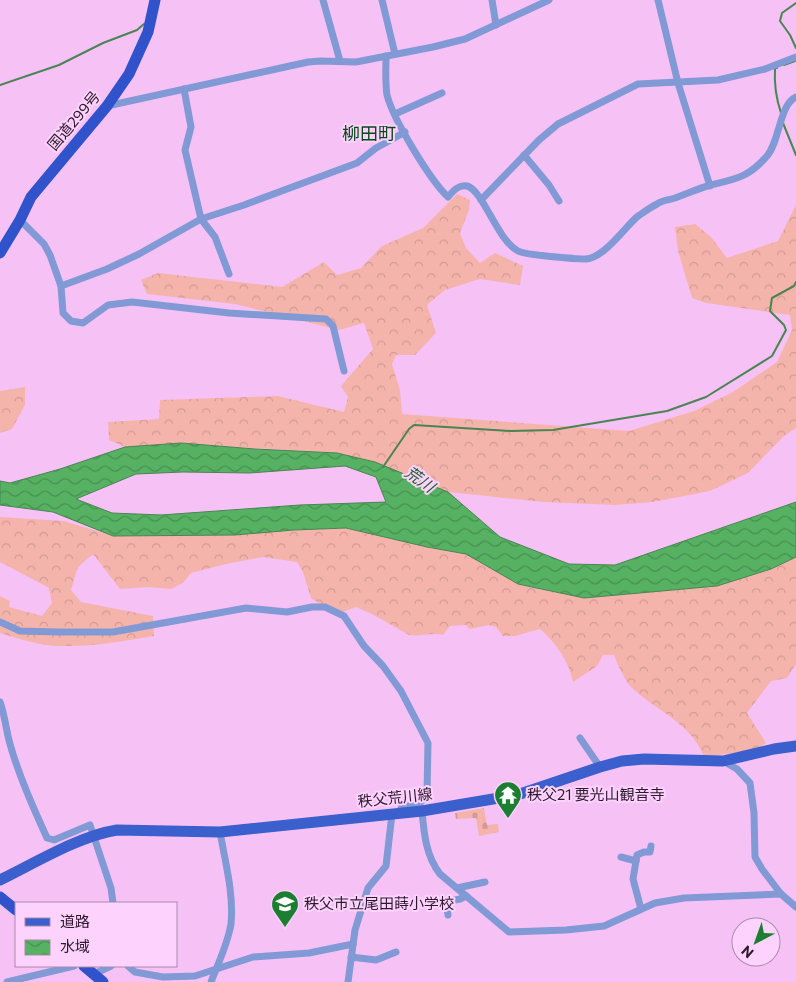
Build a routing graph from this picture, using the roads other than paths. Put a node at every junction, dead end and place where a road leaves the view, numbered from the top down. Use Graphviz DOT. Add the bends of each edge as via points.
graph roads {
  1 [pos="155,0"];
  2 [pos="324,0"];
  3 [pos="382,0"];
  4 [pos="492,0"];
  5 [pos="549,0"];
  6 [pos="658,0"];
  7 [pos="496,25"];
  8 [pos="395,54"];
  9 [pos="386,56"];
  10 [pos="796,57"];
  11 [pos="340,61"];
  12 [pos="678,83"];
  13 [pos="184,88"];
  14 [pos="442,93"];
  15 [pos="796,97"];
  16 [pos="107,106"];
  17 [pos="396,114"];
  18 [pos="405,132"];
  19 [pos="524,155"];
  20 [pos="710,186"];
  21 [pos="480,200"];
  22 [pos="559,201"];
  23 [pos="201,219"];
  24 [pos="20,220"];
  25 [pos="0,254"];
  26 [pos="229,274"];
  27 [pos="61,286"];
  28 [pos="344,371"];
  29 [pos="0,622"];
  30 [pos="0,702"];
  31 [pos="580,738"];
  32 [pos="796,746"];
  33 [pos="723,761"];
  34 [pos="600,767"];
  35 [pos="422,811"];
  36 [pos="397,813"];
  37 [pos="220,832"];
  38 [pos="94,835"];
  39 [pos="651,846"];
  40 [pos="622,857"];
  41 [pos="636,861"];
  42 [pos="0,880"];
  43 [pos="485,882"];
  44 [pos="457,888"];
  45 [pos="781,894"];
  46 [pos="466,896"];
  47 [pos="0,897"];
  48 [pos="113,902"];
  49 [pos="796,907"];
  50 [pos="15,909"];
  51 [pos="641,909"];
  52 [pos="448,915"];
  53 [pos="353,944"];
  54 [pos="396,952"];
  55 [pos="351,957"];
  56 [pos="70,967"];
  57 [pos="85,967"];
  58 [pos="109,967"];
  59 [pos="129,967"];
  60 [pos="216,969"];
  61 [pos="94,974"];
  62 [pos="7,982"];
  63 [pos="103,982"];
  64 [pos="211,982"];
  65 [pos="348,982"];
  1 -- 16 [label="highway, 国道299号" via="141,51"];
  2 -- 11 [label="street"];
  3 -- 8 [label="street"];
  4 -- 7 [label="street"];
  5 -- 7 [label="street"];
  6 -- 12 [label="street"];
  7 -- 8 [label="street" via="434,47"];
  8 -- 9 [label="street"];
  9 -- 11 [label="street" via="356,62"];
  9 -- 17 [label="street" via="387,94"];
  10 -- 12 [label="street" via="765,69 718,80"];
  11 -- 13 [label="street" via="308,62"];
  12 -- 19 [label="street" via="638,84 558,124"];
  12 -- 20 [label="street"];
  13 -- 16 [label="street"];
  13 -- 23 [label="street" via="191,127 185,150"];
  14 -- 17 [label="street"];
  15 -- 20 [label="street" via="785,108 769,154 760,164 735,180"];
  16 -- 24 [label="highway, 国道299号" via="42,181"];
  17 -- 18 [label="street"];
  18 -- 21 [label="street" via="439,188 448,196 455,189 467,186"];
  18 -- 23 [label="street" via="357,163"];
  19 -- 21 [label="street"];
  19 -- 22 [label="street"];
  20 -- 21 [label="street" via="659,202 599,254 587,259 520,252 506,241"];
  23 -- 26 [label="street" via="215,237"];
  23 -- 27 [label="street" via="139,254"];
  24 -- 25 [label="highway, 国道299号"];
  24 -- 27 [label="street" via="44,244"];
  27 -- 28 [label="street" via="63,313 77,322 83,322 108,305 132,302 326,319 333,326"];
  29 -- 36 [label="street" via="20,631 114,632 246,608 286,612 325,607 344,616 401,692 428,743 427,795 420,803 401,808"];
  30 -- 38 [label="street" via="18,769 47,838 54,840 90,825"];
  31 -- 34 [label="street"];
  32 -- 33 [label="main road, 秩父荒川線"];
  33 -- 34 [label="main road, 秩父荒川線" via="644,759"];
  33 -- 45 [label="street" via="737,769 750,783 755,857"];
  34 -- 35 [label="main road, 秩父荒川線" via="517,796"];
  35 -- 36 [label="main road, 秩父荒川線"];
  35 -- 44 [label="street" via="428,856 440,874"];
  36 -- 37 [label="main road, 秩父荒川線"];
  36 -- 53 [label="street" via="386,866 368,888"];
  37 -- 38 [label="main road, 秩父荒川線" via="117,830"];
  37 -- 60 [label="street" via="231,922"];
  38 -- 42 [label="main road, 秩父荒川線"];
  38 -- 48 [label="street"];
  39 -- 41 [label="street" via="650,852 637,855"];
  40 -- 41 [label="street"];
  41 -- 51 [label="street" via="633,879"];
  43 -- 44 [label="street"];
  44 -- 46 [label="street"];
  45 -- 49 [label="street"];
  45 -- 51 [label="street" via="684,898"];
  46 -- 51 [label="street" via="504,928 515,932 604,926"];
  46 -- 52 [label="street" via="446,902"];
  47 -- 50 [label="highway"];
  53 -- 55 [label="street"];
  53 -- 60 [label="street" via="309,953 253,957"];
  54 -- 55 [label="street" via="376,960"];
  55 -- 65 [label="street"];
  56 -- 62 [label="street"];
  57 -- 61 [label="highway"];
  58 -- 61 [label="street"];
  59 -- 60 [label="street" via="135,972 162,976 195,976"];
  60 -- 64 [label="street"];
  61 -- 63 [label="highway"];
}
